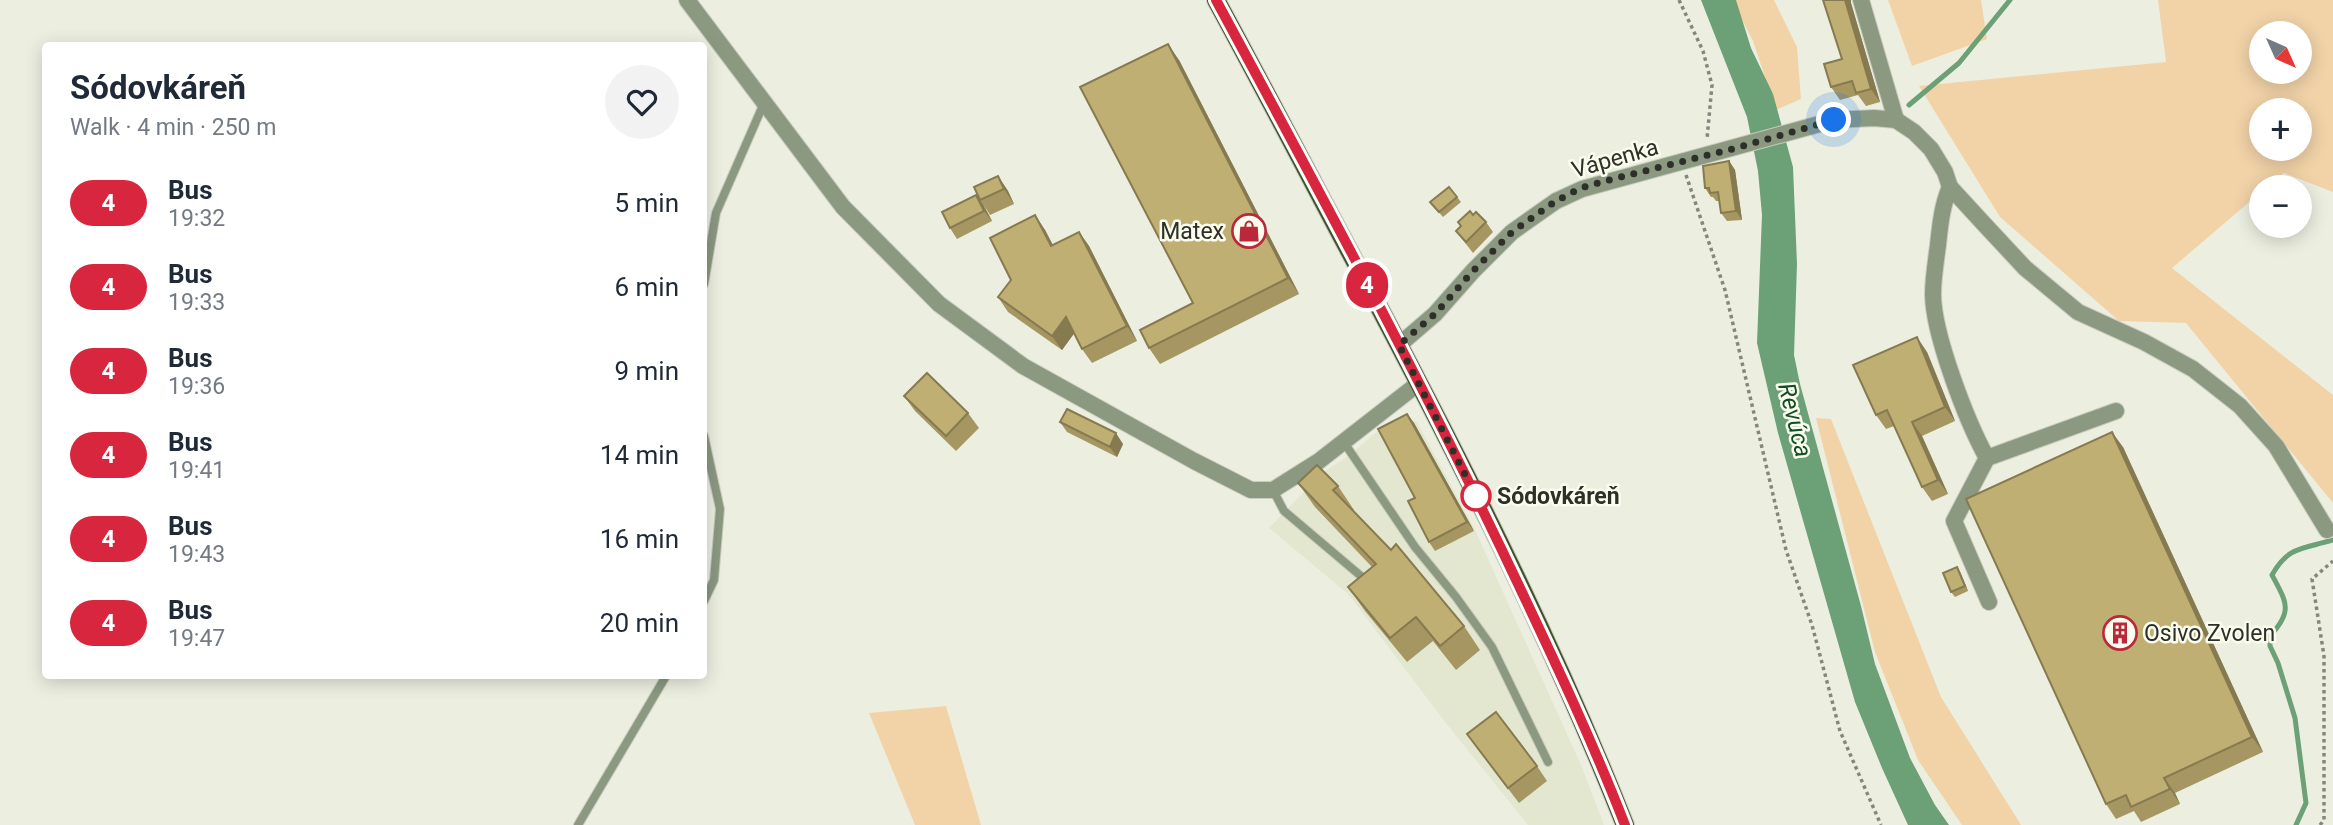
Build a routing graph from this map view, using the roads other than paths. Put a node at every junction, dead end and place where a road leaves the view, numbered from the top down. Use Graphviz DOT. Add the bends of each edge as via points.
graph roads {
  1 [pos="687,0"];
  2 [pos="1216,0"];
  3 [pos="1861,0"];
  4 [pos="764,103"];
  5 [pos="1896,120"];
  6 [pos="1951,187"];
  7 [pos="707,266"];
  8 [pos="1399,345"];
  9 [pos="1419,383"];
  10 [pos="2116,411"];
  11 [pos="1343,441"];
  12 [pos="707,450"];
  13 [pos="1987,458"];
  14 [pos="1273,490"];
  15 [pos="2327,530"];
  16 [pos="1376,588"];
  17 [pos="707,595"];
  18 [pos="1989,602"];
  19 [pos="664,679"];
  20 [pos="1548,762"];
  21 [pos="578,825"];
  22 [pos="1625,825"];
  1 -- 4 [label="street"];
  2 -- 8 [label="main road"];
  3 -- 5 [label="street"];
  4 -- 7 [label="lane" via="716,213"];
  4 -- 14 [label="street" via="843,207 939,303 1036,373 1251,490"];
  5 -- 6 [label="street" via="1931,149"];
  5 -- 8 [label="street, Vápenka" via="1834,120 1581,188 1512,232 1435,314"];
  6 -- 13 [label="street" via="1939,232 1933,295 1939,336"];
  6 -- 15 [label="street" via="2025,268 2077,312 2193,369 2240,406 2276,446"];
  8 -- 9 [label="main road"];
  9 -- 11 [label="street"];
  9 -- 22 [label="main road" via="1531,611"];
  10 -- 13 [label="street"];
  11 -- 14 [label="street"];
  11 -- 20 [label="lane" via="1492,648"];
  12 -- 17 [label="lane" via="720,509 714,580"];
  13 -- 18 [label="street" via="1955,521"];
  14 -- 16 [label="lane" via="1284,511"];
  19 -- 21 [label="lane"];
}
